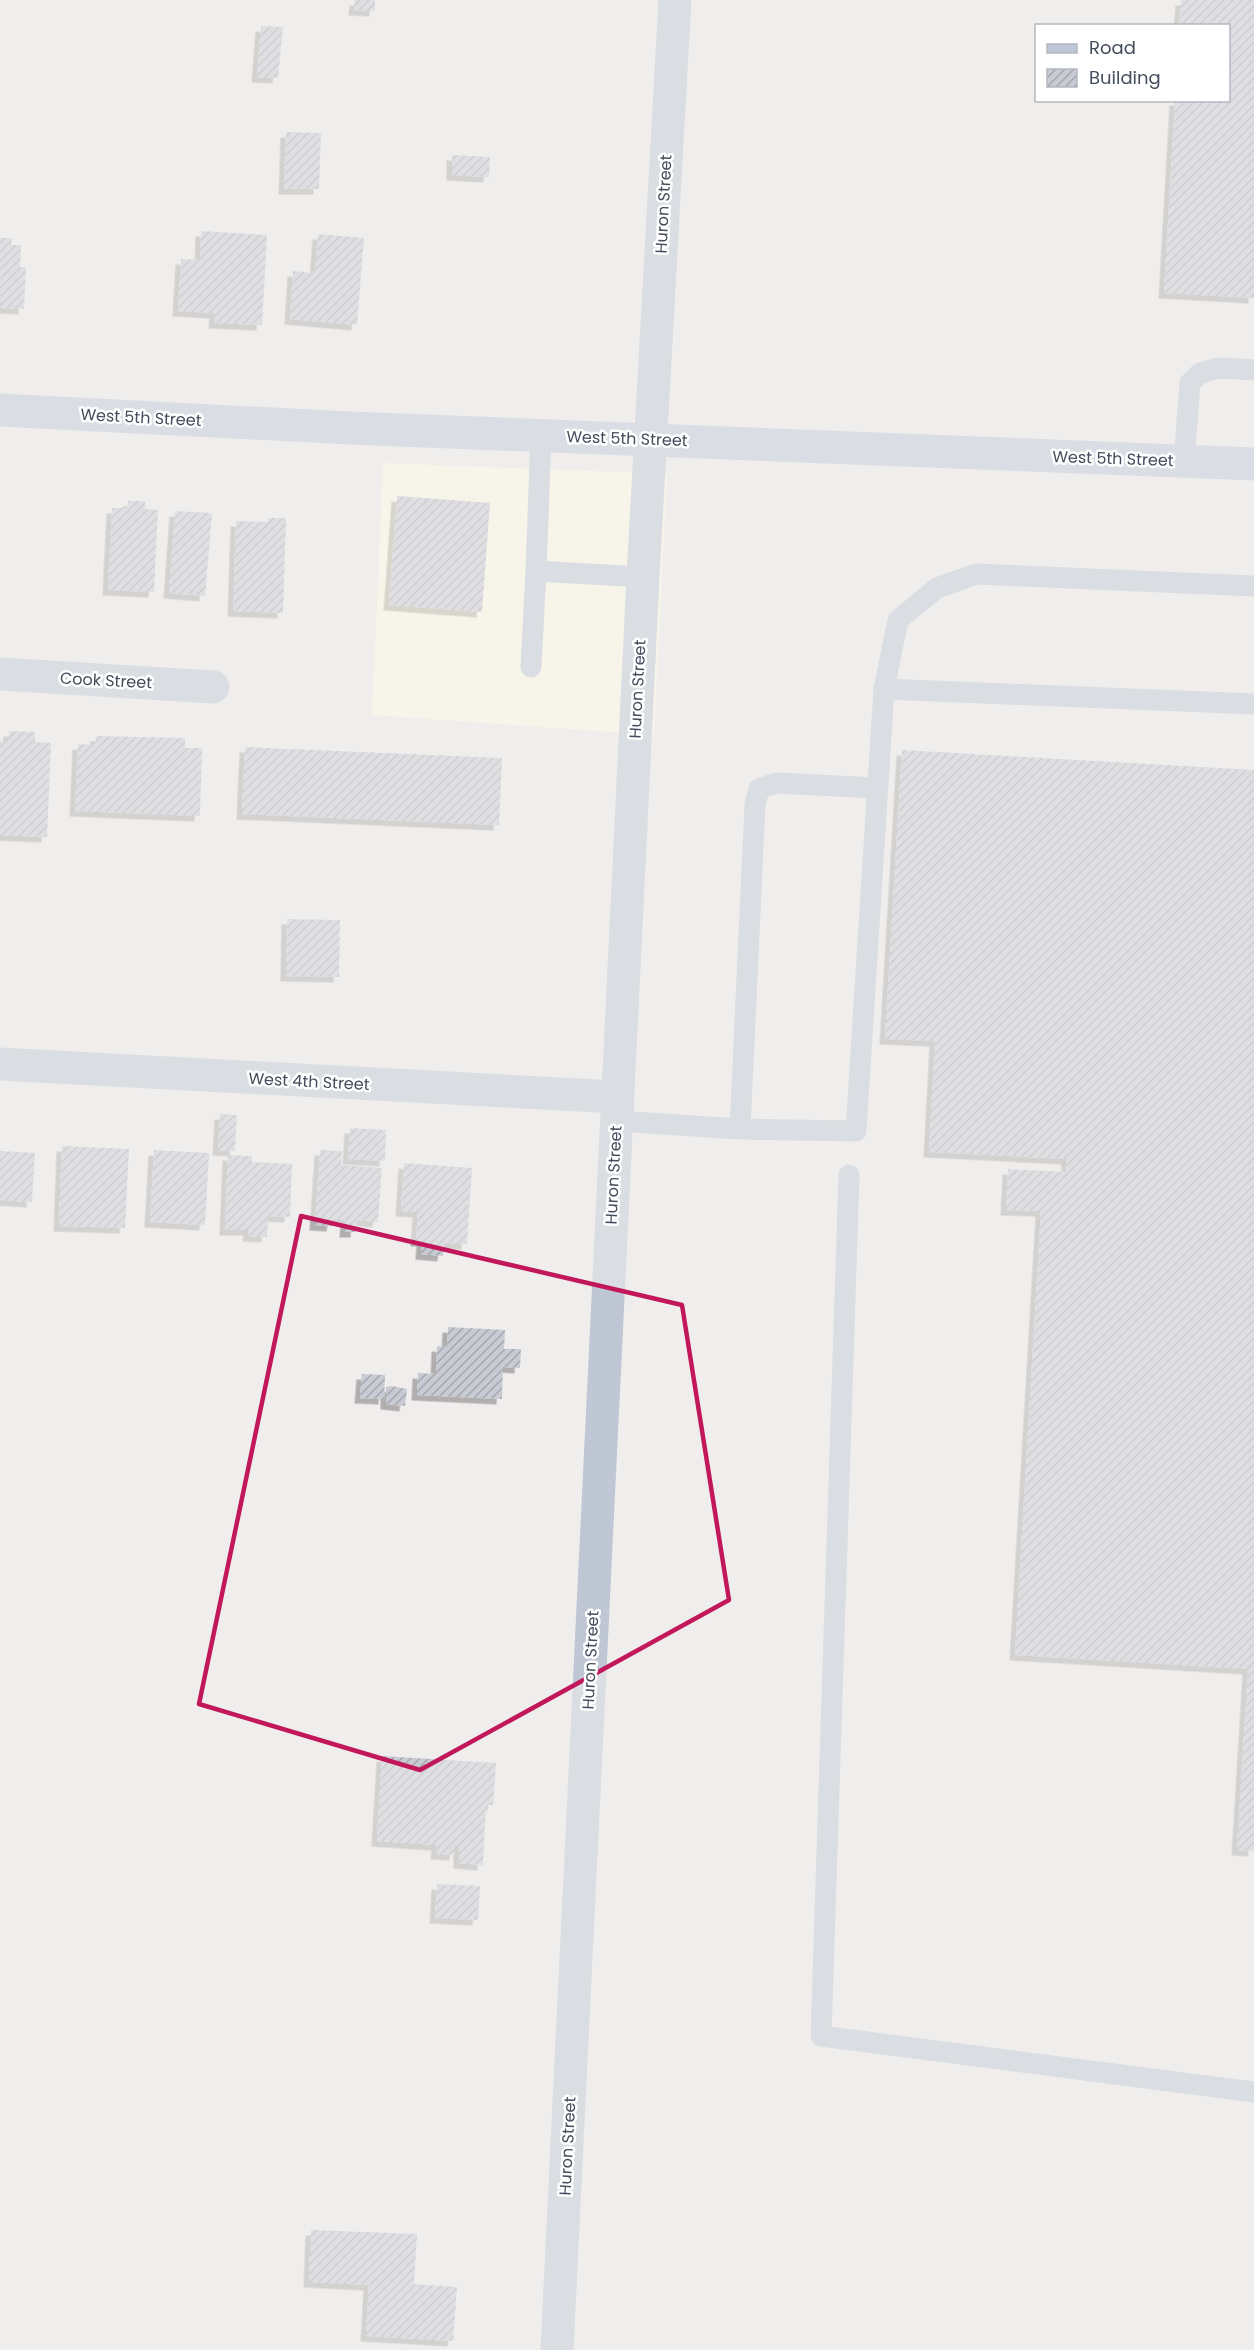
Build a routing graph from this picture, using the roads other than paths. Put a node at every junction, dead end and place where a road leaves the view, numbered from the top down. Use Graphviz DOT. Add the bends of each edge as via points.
graph roads {
  1 [pos="675,0"];
  2 [pos="1254,370"];
  3 [pos="0,410"];
  4 [pos="541,435"];
  5 [pos="650,439"];
  6 [pos="1184,461"];
  7 [pos="1254,464"];
  8 [pos="536,571"];
  9 [pos="643,577"];
  10 [pos="1254,586"];
  11 [pos="531,668"];
  12 [pos="0,674"];
  13 [pos="213,687"];
  14 [pos="884,689"];
  15 [pos="1254,704"];
  16 [pos="877,788"];
  17 [pos="0,1064"];
  18 [pos="617,1109"];
  19 [pos="740,1129"];
  20 [pos="849,1175"];
  21 [pos="1254,2092"];
  22 [pos="557,2350"];
  1 -- 5 [label="street, Huron Street"];
  2 -- 6 [label="lane" via="1219,368 1200,373 1190,383"];
  3 -- 4 [label="street, West 5th Street"];
  4 -- 5 [label="street, West 5th Street"];
  4 -- 8 [label="lane"];
  5 -- 6 [label="street, West 5th Street"];
  5 -- 9 [label="street, Huron Street"];
  6 -- 7 [label="street, West 5th Street"];
  8 -- 9 [label="lane"];
  8 -- 11 [label="lane"];
  9 -- 18 [label="street, Huron Street"];
  10 -- 14 [label="lane" via="976,574 937,588 898,620"];
  12 -- 13 [label="street, Cook Street"];
  14 -- 15 [label="lane"];
  14 -- 16 [label="lane"];
  16 -- 19 [label="lane" via="856,1131"];
  16 -- 19 [label="lane" via="776,783 759,789 755,805"];
  17 -- 18 [label="street, West 4th Street"];
  18 -- 19 [label="lane"];
  18 -- 22 [label="street, Huron Street"];
  20 -- 21 [label="lane" via="821,2036"];
}
